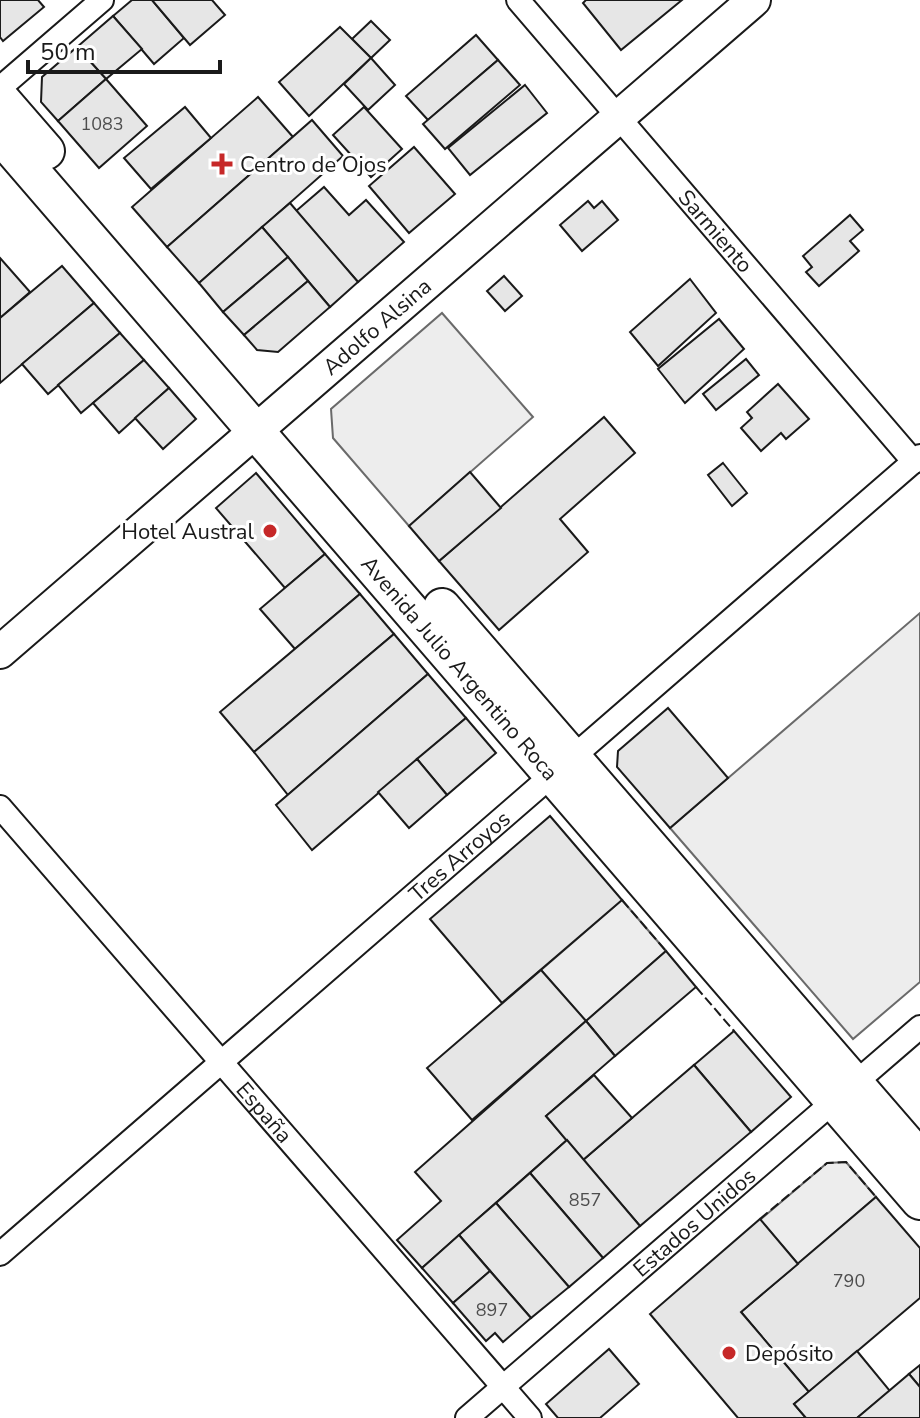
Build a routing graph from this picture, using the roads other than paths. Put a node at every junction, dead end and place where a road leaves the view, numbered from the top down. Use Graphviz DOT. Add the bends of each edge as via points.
graph roads {
  1 [pos="102,0"];
  2 [pos="518,0"];
  3 [pos="754,0"];
  4 [pos="0,88"];
  5 [pos="0,98"];
  6 [pos="618,117"];
  7 [pos="0,135"];
  8 [pos="266,423"];
  9 [pos="917,459"];
  10 [pos="0,652"];
  11 [pos="563,766"];
  12 [pos="0,807"];
  13 [pos="920,1027"];
  14 [pos="221,1062"];
  15 [pos="845,1093"];
  16 [pos="920,1159"];
  17 [pos="920,1201"];
  18 [pos="0,1254"];
  19 [pos="503,1387"];
  20 [pos="467,1418"];
  21 [pos="530,1418"];
  1 -- 4 [label="street"];
  2 -- 6 [label="street, Sarmiento"];
  3 -- 6 [label="main road, Adolfo Alsina"];
  5 -- 8 [label="main road, Avenida Julio Argentino Roca"];
  6 -- 8 [label="main road, Adolfo Alsina"];
  6 -- 9 [label="street, Sarmiento"];
  7 -- 8 [label="main road, Avenida Julio Argentino Roca"];
  8 -- 10 [label="main road, Adolfo Alsina"];
  8 -- 11 [label="main road, Avenida Julio Argentino Roca"];
  9 -- 11 [label="street, Tres Arroyos"];
  11 -- 14 [label="street, Tres Arroyos"];
  11 -- 15 [label="main road, Avenida Julio Argentino Roca"];
  12 -- 14 [label="street, España"];
  13 -- 15 [label="street, Estados Unidos"];
  14 -- 18 [label="street, Tres Arroyos"];
  14 -- 19 [label="street, España"];
  15 -- 16 [label="main road, Avenida Julio Argentino Roca"];
  15 -- 17 [label="main road, Avenida Julio Argentino Roca"];
  15 -- 19 [label="street, Estados Unidos"];
  19 -- 20 [label="street, Estados Unidos"];
  19 -- 21 [label="street, España"];
}
